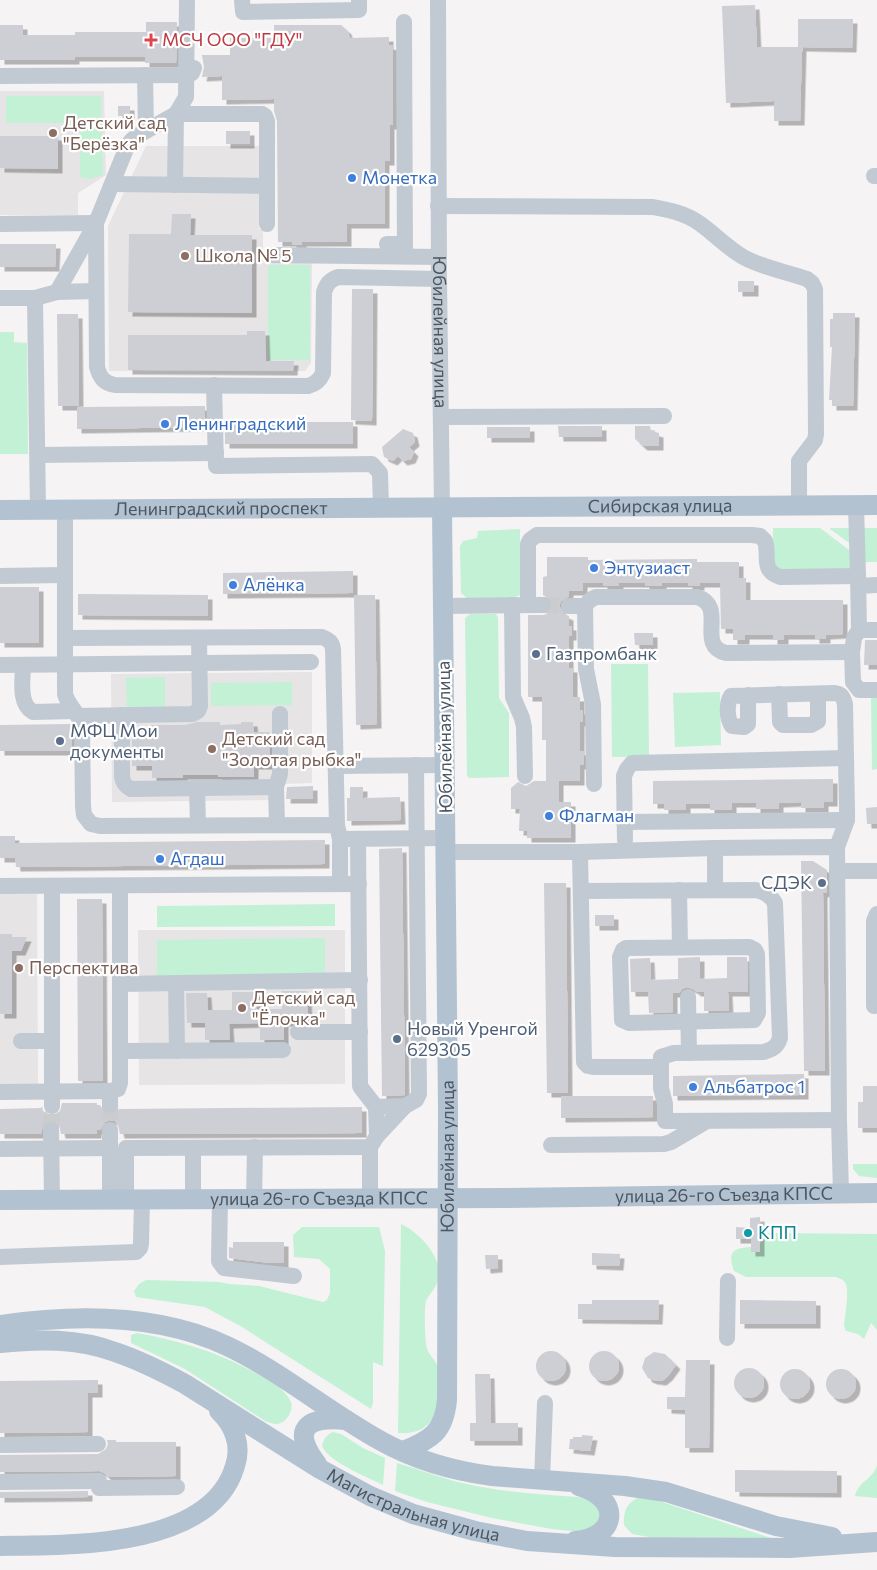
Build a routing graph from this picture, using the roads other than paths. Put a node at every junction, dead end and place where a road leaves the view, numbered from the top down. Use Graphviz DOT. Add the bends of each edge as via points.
graph roads {
  1 [pos="187,0"];
  2 [pos="195,0"];
  3 [pos="242,0"];
  4 [pos="359,0"];
  5 [pos="438,0"];
  6 [pos="404,22"];
  7 [pos="145,75"];
  8 [pos="187,75"];
  9 [pos="0,76"];
  10 [pos="186,96"];
  11 [pos="176,114"];
  12 [pos="200,114"];
  13 [pos="146,132"];
  14 [pos="112,184"];
  15 [pos="175,185"];
  16 [pos="267,186"];
  17 [pos="438,206"];
  18 [pos="96,223"];
  19 [pos="0,224"];
  20 [pos="267,224"];
  21 [pos="387,244"];
  22 [pos="405,250"];
  23 [pos="272,255"];
  24 [pos="439,257"];
  25 [pos="439,279"];
  26 [pos="57,292"];
  27 [pos="96,292"];
  28 [pos="0,298"];
  29 [pos="35,298"];
  30 [pos="214,385"];
  31 [pos="441,416"];
  32 [pos="664,416"];
  33 [pos="216,453"];
  34 [pos="38,455"];
  35 [pos="856,505"];
  36 [pos="877,505"];
  37 [pos="799,506"];
  38 [pos="381,508"];
  39 [pos="442,508"];
  40 [pos="0,510"];
  41 [pos="38,510"];
  42 [pos="65,510"];
  43 [pos="64,575"];
  44 [pos="0,576"];
  45 [pos="858,581"];
  46 [pos="877,585"];
  47 [pos="528,605"];
  48 [pos="443,606"];
  49 [pos="859,630"];
  50 [pos="877,630"];
  51 [pos="65,638"];
  52 [pos="199,638"];
  53 [pos="852,652"];
  54 [pos="310,662"];
  55 [pos="199,664"];
  56 [pos="0,665"];
  57 [pos="23,665"];
  58 [pos="64,665"];
  59 [pos="877,690"];
  60 [pos="779,694"];
  61 [pos="818,694"];
  62 [pos="748,695"];
  63 [pos="76,714"];
  64 [pos="280,714"];
  65 [pos="122,715"];
  66 [pos="846,758"];
  67 [pos="416,765"];
  68 [pos="446,765"];
  69 [pos="336,766"];
  70 [pos="524,776"];
  71 [pos="594,784"];
  72 [pos="276,787"];
  73 [pos="198,788"];
  74 [pos="847,820"];
  75 [pos="624,822"];
  76 [pos="198,825"];
  77 [pos="276,825"];
  78 [pos="338,832"];
  79 [pos="417,838"];
  80 [pos="358,839"];
  81 [pos="625,840"];
  82 [pos="446,845"];
  83 [pos="837,847"];
  84 [pos="714,848"];
  85 [pos="580,852"];
  86 [pos="837,871"];
  87 [pos="877,871"];
  88 [pos="340,884"];
  89 [pos="359,884"];
  90 [pos="0,886"];
  91 [pos="52,886"];
  92 [pos="120,886"];
  93 [pos="679,890"];
  94 [pos="715,890"];
  95 [pos="581,891"];
  96 [pos="877,914"];
  97 [pos="680,947"];
  98 [pos="360,980"];
  99 [pos="176,983"];
  100 [pos="120,984"];
  101 [pos="688,997"];
  102 [pos="874,1006"];
  103 [pos="688,1022"];
  104 [pos="298,1032"];
  105 [pos="360,1032"];
  106 [pos="21,1041"];
  107 [pos="52,1041"];
  108 [pos="283,1050"];
  109 [pos="120,1051"];
  110 [pos="177,1051"];
  111 [pos="689,1053"];
  112 [pos="661,1062"];
  113 [pos="0,1092"];
  114 [pos="52,1099"];
  115 [pos="376,1106"];
  116 [pos="405,1106"];
  117 [pos="707,1120"];
  118 [pos="839,1120"];
  119 [pos="665,1121"];
  120 [pos="52,1130"];
  121 [pos="110,1130"];
  122 [pos="373,1141"];
  123 [pos="664,1144"];
  124 [pos="551,1145"];
  125 [pos="255,1147"];
  126 [pos="110,1148"];
  127 [pos="193,1148"];
  128 [pos="0,1149"];
  129 [pos="52,1149"];
  130 [pos="841,1193"];
  131 [pos="877,1193"];
  132 [pos="370,1198"];
  133 [pos="448,1198"];
  134 [pos="193,1199"];
  135 [pos="220,1199"];
  136 [pos="254,1199"];
  137 [pos="0,1200"];
  138 [pos="52,1200"];
  139 [pos="126,1200"];
  140 [pos="0,1256"];
  141 [pos="294,1276"];
  142 [pos="728,1280"];
  143 [pos="0,1325"];
  144 [pos="727,1338"];
  145 [pos="0,1343"];
  146 [pos="209,1400"];
  147 [pos="545,1403"];
  148 [pos="346,1420"];
  149 [pos="98,1444"];
  150 [pos="0,1445"];
  151 [pos="403,1451"];
  152 [pos="320,1469"];
  153 [pos="542,1481"];
  154 [pos="0,1482"];
  155 [pos="562,1482"];
  156 [pos="176,1487"];
  157 [pos="869,1542"];
  158 [pos="549,1543"];
  159 [pos="0,1546"];
  1 -- 8 [label="street"];
  2 -- 8 [label="street" via="194,69"];
  3 -- 4 [label="street" via="242,12 359,10"];
  5 -- 17 [label="street, Юбилейная улица"];
  6 -- 22 [label="street"];
  7 -- 8 [label="street"];
  7 -- 9 [label="street"];
  7 -- 13 [label="street"];
  8 -- 10 [label="street"];
  10 -- 11 [label="street"];
  10 -- 12 [label="street"];
  11 -- 12 [label="street"];
  11 -- 13 [label="street"];
  11 -- 15 [label="street"];
  12 -- 16 [label="street" via="265,116"];
  13 -- 14 [label="street" via="126,149"];
  14 -- 15 [label="street"];
  14 -- 18 [label="street"];
  15 -- 16 [label="street"];
  16 -- 20 [label="street"];
  17 -- 24 [label="street, Юбилейная улица"];
  17 -- 37 [label="street" via="653,207 670,210 699,222 746,258 812,283 815,289 816,434 799,461"];
  18 -- 19 [label="street"];
  18 -- 26 [label="street"];
  18 -- 27 [label="street"];
  21 -- 22 [label="street"];
  22 -- 23 [label="street"];
  22 -- 24 [label="street"];
  24 -- 25 [label="street, Юбилейная улица"];
  25 -- 30 [label="street" via="338,277 327,284 324,292 323,373 315,384"];
  25 -- 31 [label="street, Юбилейная улица"];
  26 -- 27 [label="street"];
  26 -- 29 [label="street"];
  27 -- 30 [label="street" via="97,367 107,384"];
  28 -- 29 [label="street"];
  29 -- 34 [label="street"];
  30 -- 33 [label="street"];
  31 -- 32 [label="street"];
  31 -- 39 [label="street, Юбилейная улица"];
  33 -- 34 [label="street"];
  33 -- 38 [label="street" via="216,466 372,464 380,472"];
  34 -- 41 [label="street"];
  35 -- 36 [label="main road, Сибирская улица"];
  35 -- 37 [label="main road, Сибирская улица"];
  35 -- 45 [label="street"];
  37 -- 39 [label="main road, Сибирская улица"];
  38 -- 39 [label="main road, Ленинградский проспект"];
  38 -- 42 [label="main road, Ленинградский проспект"];
  39 -- 48 [label="main road, Юбилейная улица"];
  40 -- 41 [label="main road, Ленинградский проспект"];
  41 -- 42 [label="main road, Ленинградский проспект"];
  42 -- 43 [label="street"];
  43 -- 44 [label="street"];
  43 -- 51 [label="street"];
  45 -- 46 [label="street"];
  45 -- 47 [label="street" via="773,574 767,566 765,541 760,536 536,535 528,544"];
  45 -- 49 [label="street"];
  47 -- 48 [label="street"];
  47 -- 70 [label="street" via="513,697 524,727"];
  48 -- 68 [label="main road, Юбилейная улица"];
  49 -- 50 [label="street"];
  49 -- 53 [label="street"];
  51 -- 52 [label="street"];
  51 -- 58 [label="street"];
  52 -- 55 [label="street"];
  52 -- 69 [label="street" via="328,639 333,649"];
  53 -- 59 [label="street" via="855,687"];
  53 -- 71 [label="street" via="720,652 712,641 709,604 697,597 596,597 577,606 594,704"];
  54 -- 55 [label="street"];
  55 -- 58 [label="street"];
  55 -- 65 [label="street" via="200,706 196,713"];
  56 -- 57 [label="street"];
  57 -- 58 [label="street"];
  57 -- 63 [label="street" via="24,702 29,710"];
  58 -- 63 [label="street" via="66,701"];
  60 -- 61 [label="street"];
  60 -- 61 [label="street" via="780,722 783,725 812,725 818,721"];
  60 -- 62 [label="street"];
  61 -- 66 [label="street" via="834,693 844,698"];
  63 -- 65 [label="street"];
  63 -- 76 [label="street" via="82,725 82,806 91,824"];
  64 -- 72 [label="street" via="280,774"];
  65 -- 73 [label="street" via="122,777 127,787"];
  66 -- 74 [label="street"];
  66 -- 75 [label="street" via="632,763 624,776"];
  67 -- 68 [label="street"];
  67 -- 69 [label="street"];
  67 -- 79 [label="street"];
  68 -- 82 [label="main road, Юбилейная улица"];
  69 -- 78 [label="street"];
  72 -- 73 [label="street"];
  72 -- 77 [label="street"];
  73 -- 76 [label="street"];
  74 -- 75 [label="street"];
  74 -- 83 [label="street"];
  75 -- 81 [label="street"];
  76 -- 77 [label="street"];
  77 -- 78 [label="street"];
  78 -- 80 [label="street"];
  78 -- 88 [label="street"];
  79 -- 80 [label="street"];
  79 -- 82 [label="street"];
  79 -- 116 [label="street" via="419,1094 416,1100"];
  80 -- 89 [label="street"];
  82 -- 85 [label="street"];
  82 -- 133 [label="main road, Юбилейная улица"];
  83 -- 84 [label="street"];
  83 -- 86 [label="street"];
  84 -- 85 [label="street"];
  84 -- 94 [label="street"];
  85 -- 95 [label="street"];
  86 -- 87 [label="street"];
  86 -- 118 [label="street"];
  88 -- 89 [label="street"];
  88 -- 92 [label="street"];
  89 -- 98 [label="street"];
  90 -- 91 [label="street"];
  91 -- 92 [label="street"];
  91 -- 107 [label="street"];
  92 -- 100 [label="street"];
  93 -- 94 [label="street"];
  93 -- 95 [label="street"];
  93 -- 97 [label="street"];
  94 -- 111 [label="street" via="756,890 771,896 775,903 780,1038 778,1045 764,1052"];
  95 -- 112 [label="street" via="584,1062 593,1067 639,1067"];
  96 -- 102 [label="street" via="874,919"];
  97 -- 103 [label="street" via="623,950 620,957 621,1017 629,1023"];
  97 -- 103 [label="street" via="749,946 756,954 758,1013 754,1020"];
  98 -- 99 [label="street"];
  98 -- 105 [label="street"];
  99 -- 100 [label="street"];
  99 -- 110 [label="street"];
  100 -- 109 [label="street"];
  101 -- 103 [label="street"];
  103 -- 111 [label="street"];
  104 -- 105 [label="street"];
  105 -- 115 [label="street" via="360,1086"];
  106 -- 107 [label="street"];
  107 -- 114 [label="street"];
  108 -- 110 [label="street"];
  109 -- 110 [label="street"];
  109 -- 114 [label="street" via="120,1086 110,1098"];
  111 -- 112 [label="street" via="674,1053"];
  112 -- 119 [label="street"];
  113 -- 114 [label="street"];
  115 -- 116 [label="street"];
  115 -- 122 [label="street"];
  116 -- 122 [label="street"];
  117 -- 118 [label="street"];
  117 -- 119 [label="street"];
  117 -- 123 [label="street"];
  118 -- 130 [label="street"];
  119 -- 123 [label="street"];
  120 -- 129 [label="street"];
  121 -- 126 [label="street"];
  122 -- 125 [label="street"];
  122 -- 132 [label="street"];
  123 -- 124 [label="street"];
  125 -- 127 [label="street"];
  125 -- 136 [label="street"];
  126 -- 129 [label="street"];
  126 -- 139 [label="street"];
  127 -- 134 [label="street"];
  127 -- 139 [label="street" via="126,1148"];
  128 -- 129 [label="street"];
  129 -- 138 [label="street"];
  130 -- 131 [label="main road, улица 26-го Съезда КПСС"];
  130 -- 133 [label="main road, улица 26-го Съезда КПСС"];
  132 -- 133 [label="main road, улица 26-го Съезда КПСС"];
  132 -- 136 [label="main road, улица 26-го Съезда КПСС"];
  133 -- 151 [label="main road, Юбилейная улица" via="446,1408 442,1424 434,1436"];
  134 -- 135 [label="main road, улица 26-го Съезда КПСС"];
  134 -- 139 [label="main road, улица 26-го Съезда КПСС"];
  135 -- 136 [label="main road, улица 26-го Съезда КПСС"];
  135 -- 141 [label="street" via="220,1261 224,1268"];
  137 -- 138 [label="main road, улица 26-го Съезда КПСС"];
  138 -- 139 [label="main road, улица 26-го Съезда КПСС"];
  139 -- 140 [label="street" via="142,1244 136,1252"];
  142 -- 144 [label="street"];
  143 -- 148 [label="main road, Магистральная улица" via="94,1319 147,1322 183,1330 251,1358"];
  145 -- 146 [label="main road, Магистральная улица" via="43,1340 114,1351 163,1372"];
  146 -- 152 [label="main road, Магистральная улица"];
  146 -- 159 [label="main road" via="228,1420 234,1432 237,1460 224,1490 197,1514 161,1529 107,1542"];
  147 -- 153 [label="street"];
  148 -- 151 [label="main road, Магистральная улица"];
  148 -- 152 [label="main road" via="317,1420 304,1432 304,1445"];
  149 -- 150 [label="street"];
  151 -- 153 [label="main road, Магистральная улица" via="474,1474"];
  152 -- 158 [label="main road, Магистральная улица" via="370,1496 421,1516 475,1531"];
  153 -- 155 [label="main road, Магистральная улица"];
  154 -- 156 [label="street"];
  155 -- 157 [label="main road, Магистральная улица" via="666,1492 776,1526"];
  155 -- 158 [label="main road" via="601,1496 609,1509 608,1522 590,1539"];
  157 -- 158 [label="main road, Магистральная улица" via="789,1548 615,1547"];
}
